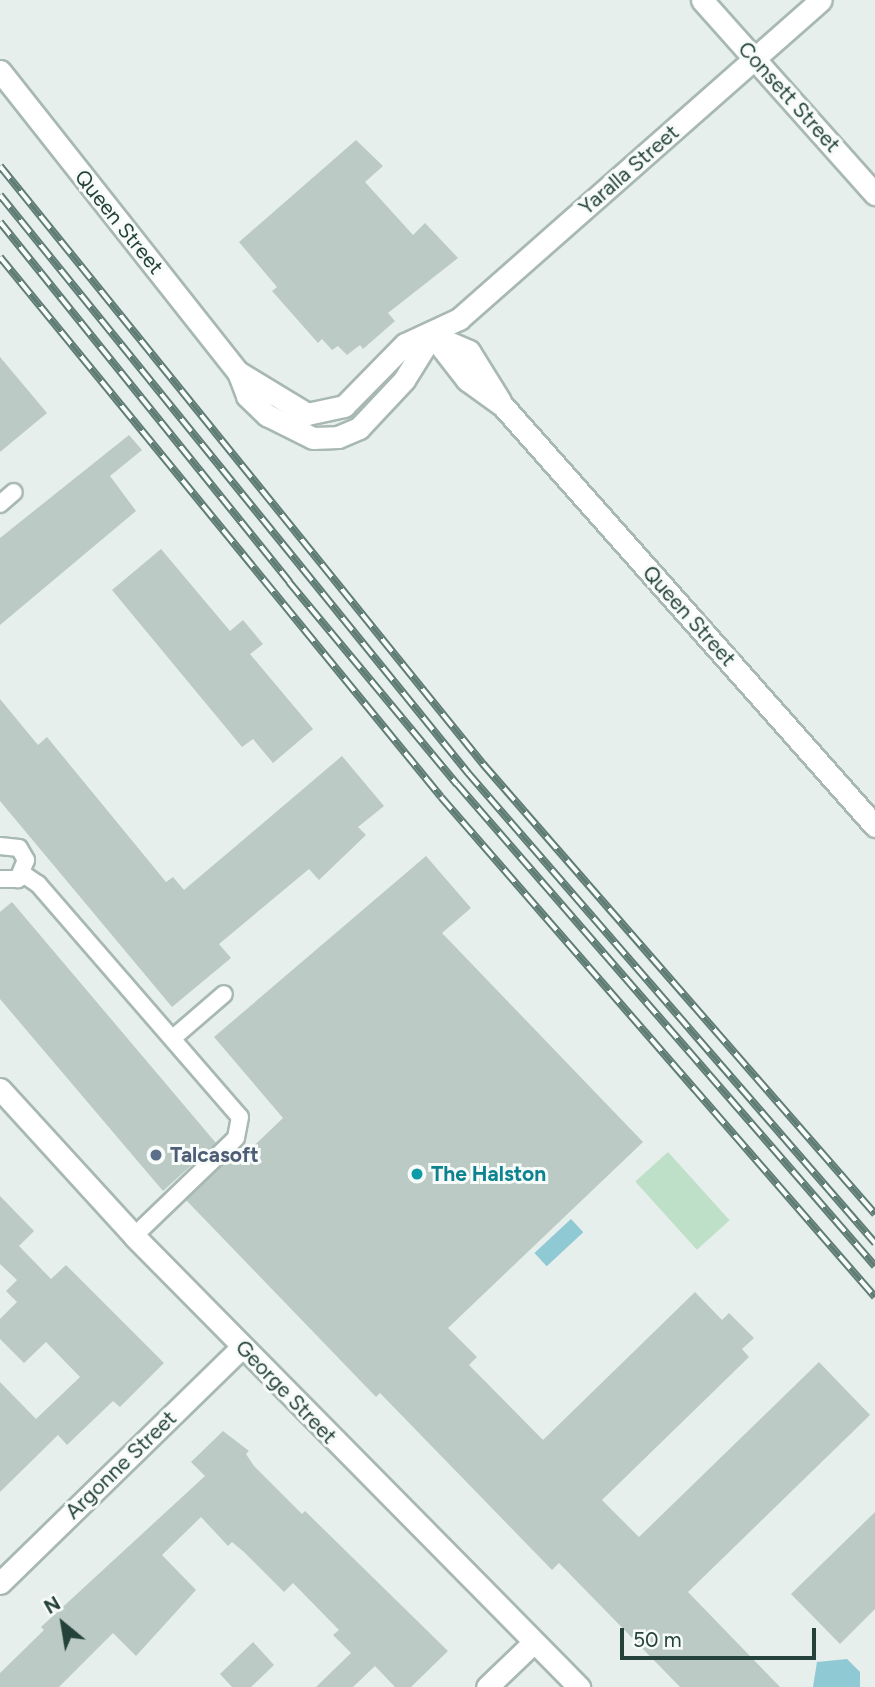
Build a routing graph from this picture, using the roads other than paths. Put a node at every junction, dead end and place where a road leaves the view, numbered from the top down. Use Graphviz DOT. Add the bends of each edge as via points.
graph roads {
  1 [pos="702,0"];
  2 [pos="821,0"];
  3 [pos="755,59"];
  4 [pos="0,71"];
  5 [pos="875,194"];
  6 [pos="432,335"];
  7 [pos="14,492"];
  8 [pos="0,504"];
  9 [pos="875,826"];
  10 [pos="1,844"];
  11 [pos="23,874"];
  12 [pos="0,879"];
  13 [pos="224,994"];
  14 [pos="173,1038"];
  15 [pos="0,1090"];
  16 [pos="134,1236"];
  17 [pos="242,1347"];
  18 [pos="0,1583"];
  19 [pos="534,1642"];
  20 [pos="486,1687"];
  21 [pos="579,1687"];
  1 -- 3 [label="street, Consett Street"];
  2 -- 3 [label="street, Yaralla Street"];
  3 -- 5 [label="street, Consett Street"];
  3 -- 6 [label="street, Yaralla Street" via="459,319"];
  4 -- 6 [label="street, Queen Street" via="238,372 247,396 267,415 313,438 338,437 359,428 392,396"];
  6 -- 9 [label="street, Queen Street" via="469,351 503,406"];
  7 -- 8 [label="lane"];
  10 -- 11 [label="lane" via="24,853"];
  11 -- 12 [label="lane" via="11,881"];
  11 -- 14 [label="lane" via="38,884"];
  13 -- 14 [label="lane"];
  14 -- 16 [label="lane" via="240,1117 236,1138"];
  15 -- 16 [label="street, George Street"];
  16 -- 17 [label="street, George Street"];
  17 -- 18 [label="street, Argonne Street"];
  17 -- 19 [label="street, George Street"];
  19 -- 20 [label="street"];
  19 -- 21 [label="street, George Street"];
}
